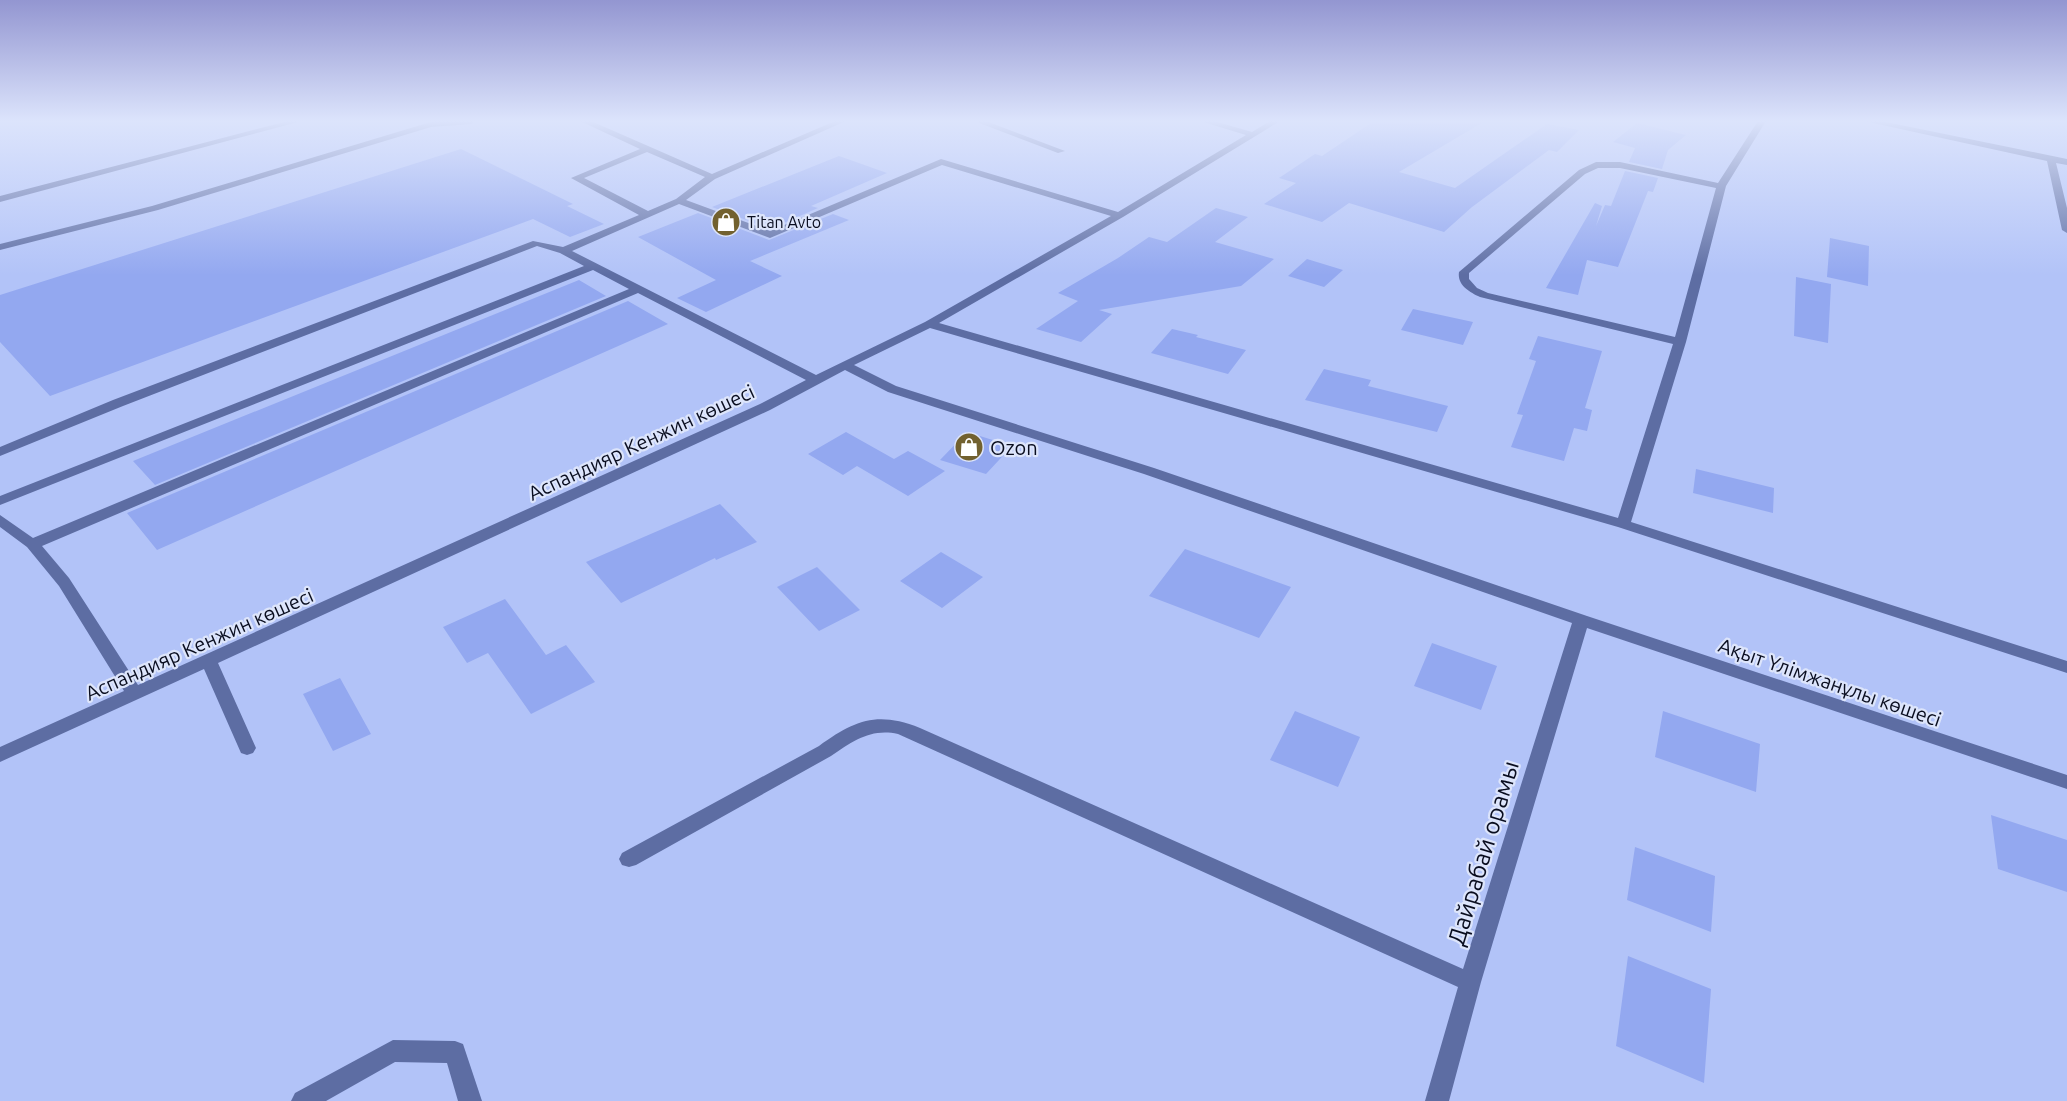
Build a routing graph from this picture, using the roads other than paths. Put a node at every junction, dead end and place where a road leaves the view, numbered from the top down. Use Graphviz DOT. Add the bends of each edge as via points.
graph roads {
  1 [pos="102,172"];
  2 [pos="272,172"];
  3 [pos="590,172"];
  4 [pos="701,172"];
  5 [pos="723,172"];
  6 [pos="917,172"];
  7 [pos="976,172"];
  8 [pos="1188,172"];
  9 [pos="1582,172"];
  10 [pos="1655,172"];
  11 [pos="1730,172"];
  12 [pos="2054,172"];
  13 [pos="712,177"];
  14 [pos="1721,186"];
  15 [pos="0,199"];
  16 [pos="679,201"];
  17 [pos="648,215"];
  18 [pos="1119,215"];
  19 [pos="2067,230"];
  20 [pos="0,247"];
  21 [pos="564,251"];
  22 [pos="593,266"];
  23 [pos="639,289"];
  24 [pos="929,324"];
  25 [pos="1680,342"];
  26 [pos="845,364"];
  27 [pos="815,380"];
  28 [pos="0,452"];
  29 [pos="0,501"];
  30 [pos="0,520"];
  31 [pos="1623,524"];
  32 [pos="32,544"];
  33 [pos="1581,620"];
  34 [pos="209,661"];
  35 [pos="2067,667"];
  36 [pos="135,694"];
  37 [pos="247,748"];
  38 [pos="0,755"];
  39 [pos="2067,782"];
  40 [pos="629,859"];
  41 [pos="1470,982"];
  42 [pos="303,1101"];
  43 [pos="470,1101"];
  44 [pos="1437,1101"];
  1 -- 15 [label="street"];
  2 -- 20 [label="street" via="155,208"];
  3 -- 17 [label="street" via="576,178"];
  4 -- 13 [label="street"];
  5 -- 13 [label="street"];
  6 -- 16 [label="street" via="770,235"];
  7 -- 18 [label="street"];
  8 -- 18 [label="street, Аспандияр Кенжин көшесі"];
  9 -- 25 [label="street" via="1464,272 1463,279 1484,295"];
  10 -- 14 [label="street"];
  11 -- 14 [label="street"];
  12 -- 19 [label="street"];
  13 -- 16 [label="street"];
  14 -- 25 [label="street"];
  16 -- 17 [label="street"];
  17 -- 21 [label="street"];
  18 -- 24 [label="street, Аспандияр Кенжин көшесі"];
  21 -- 22 [label="street"];
  21 -- 28 [label="street" via="537,243"];
  22 -- 23 [label="street"];
  22 -- 29 [label="street"];
  23 -- 27 [label="street"];
  23 -- 32 [label="street"];
  24 -- 26 [label="street, Аспандияр Кенжин көшесі"];
  24 -- 31 [label="street"];
  25 -- 31 [label="street"];
  26 -- 27 [label="street, Аспандияр Кенжин көшесі"];
  26 -- 33 [label="street, Ақыт Үлімжанұлы көшесі" via="892,389 1149,471"];
  27 -- 34 [label="street, Аспандияр Кенжин көшесі" via="754,412"];
  30 -- 32 [label="street"];
  31 -- 35 [label="street"];
  32 -- 36 [label="street" via="64,582"];
  33 -- 39 [label="street, Ақыт Үлімжанұлы көшесі"];
  33 -- 41 [label="street, Дайрабай орамы"];
  34 -- 36 [label="street, Аспандияр Кенжин көшесі"];
  34 -- 37 [label="street"];
  36 -- 38 [label="street, Аспандияр Кенжин көшесі"];
  40 -- 41 [label="street" via="825,751 845,736 886,723 910,729"];
  41 -- 44 [label="street, Дайрабай орамы"];
  42 -- 43 [label="street" via="393,1051 455,1052"];
}
